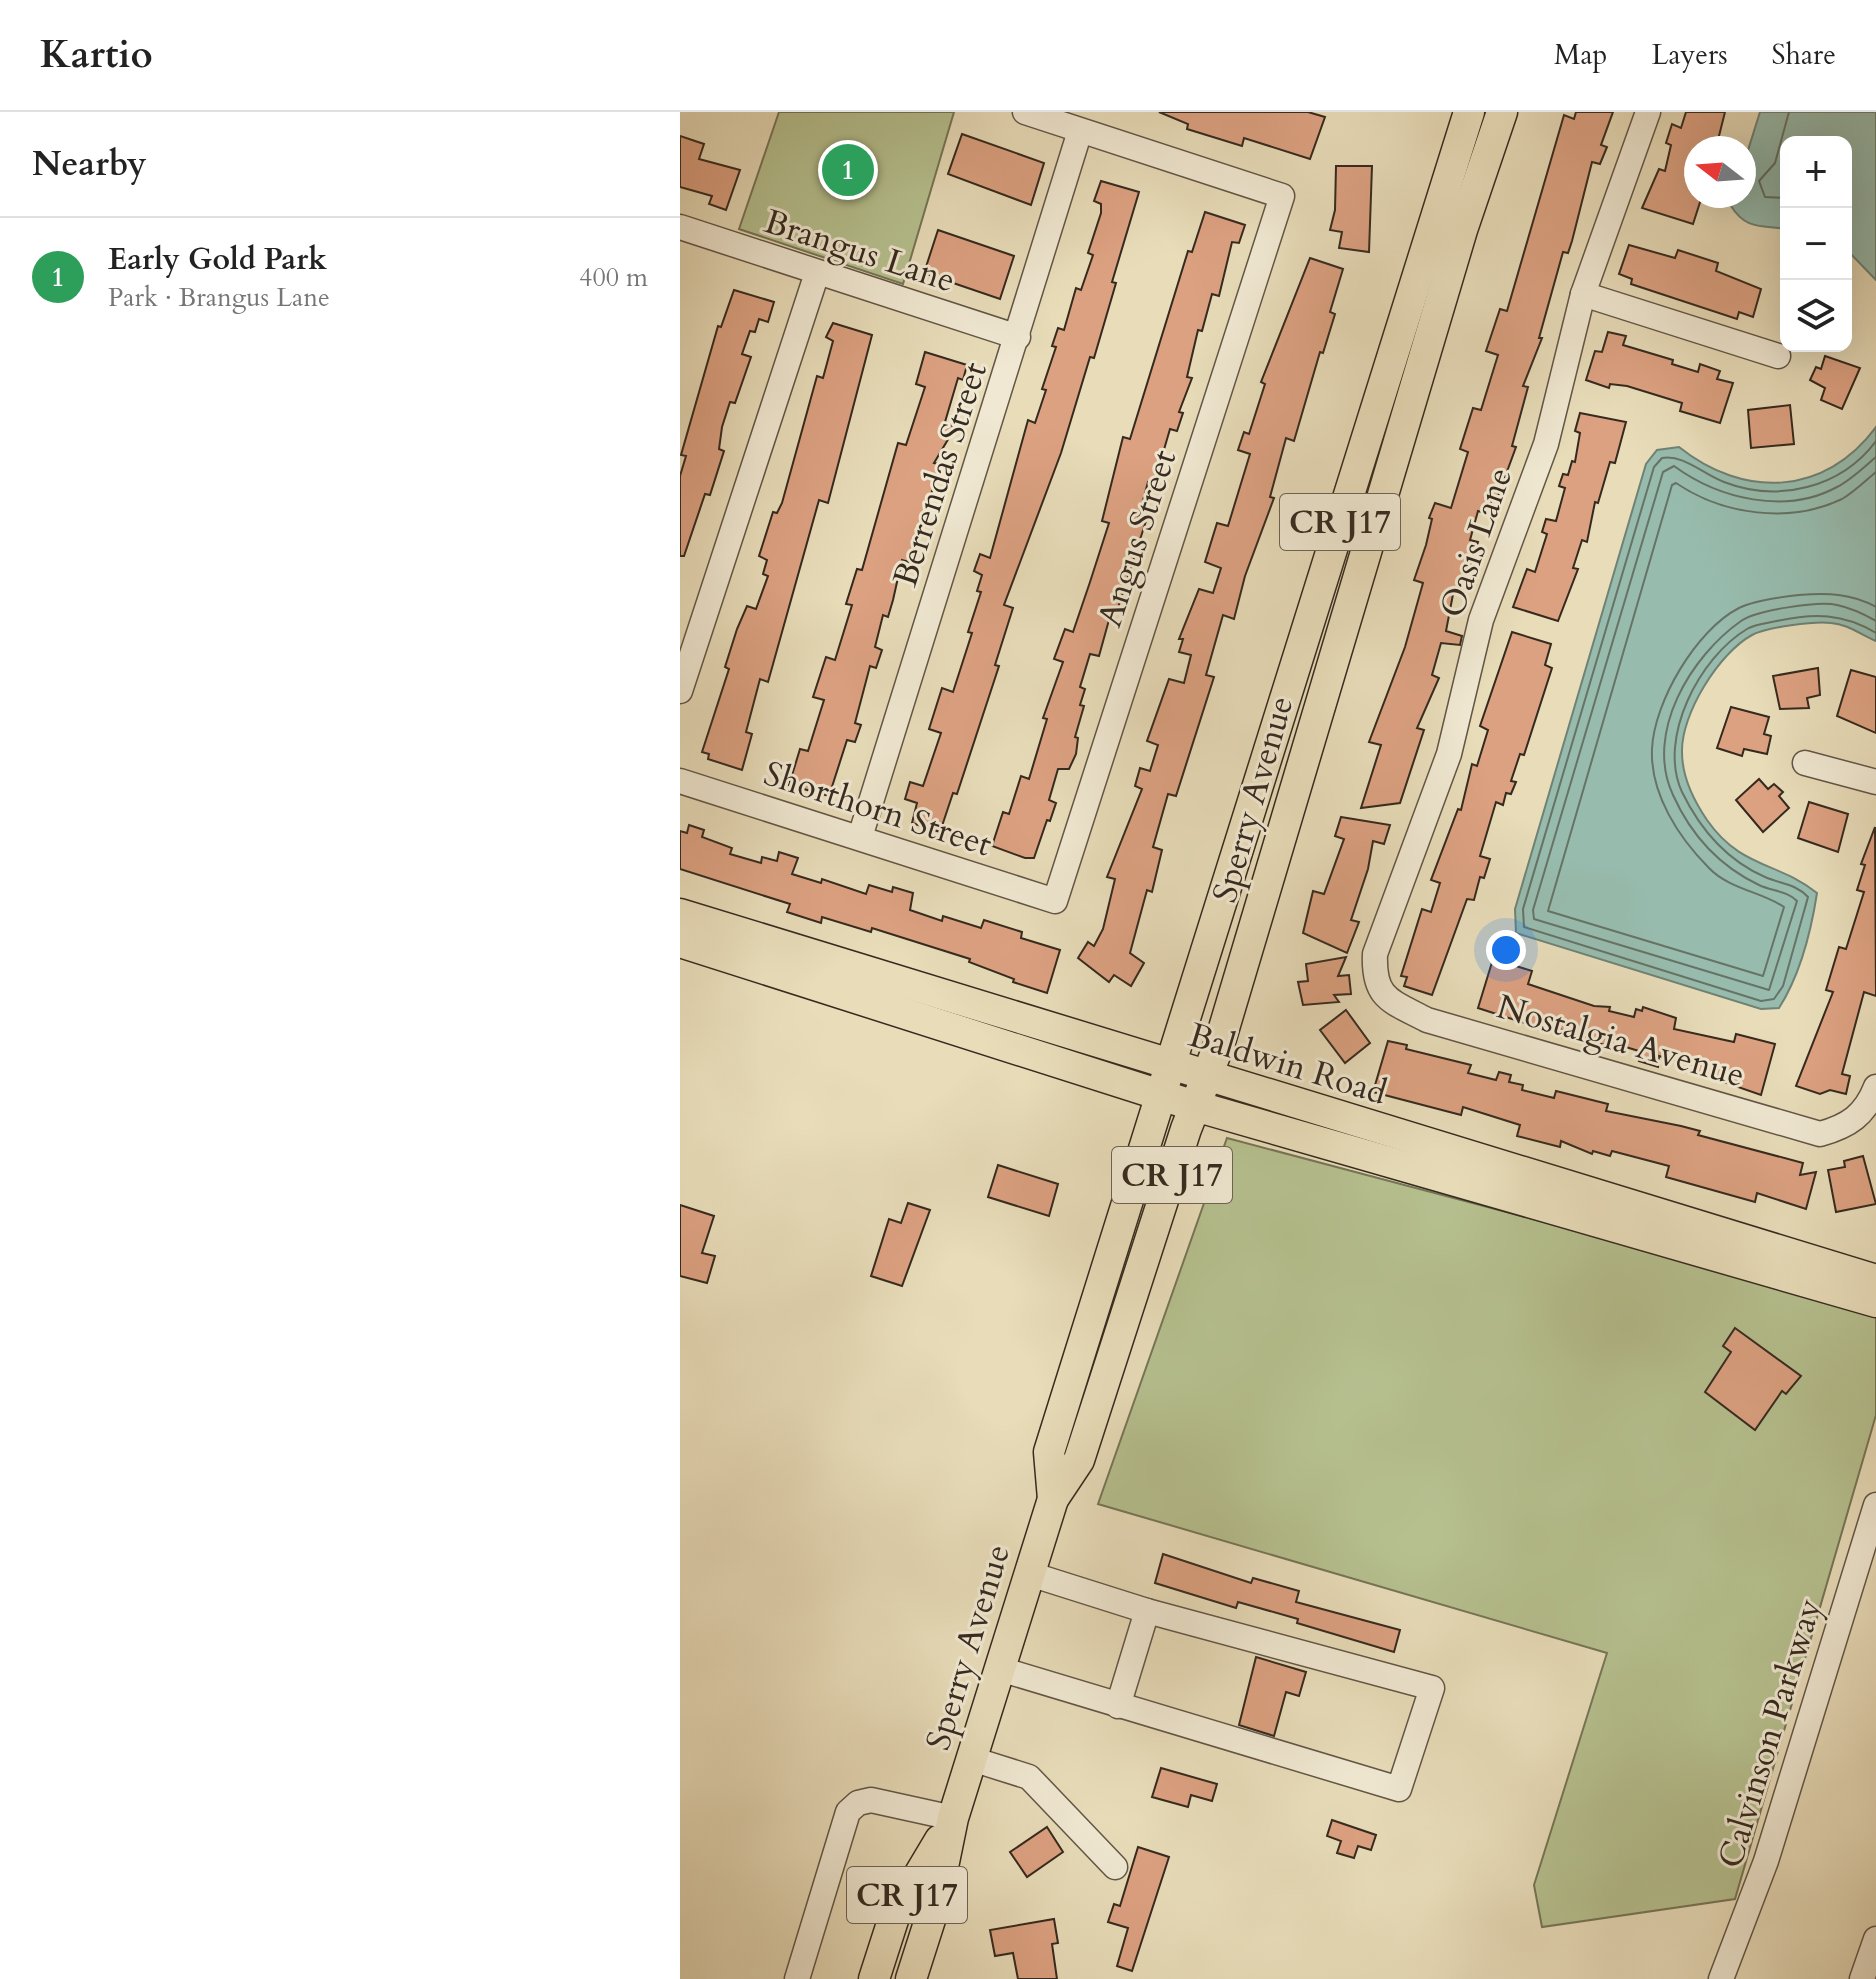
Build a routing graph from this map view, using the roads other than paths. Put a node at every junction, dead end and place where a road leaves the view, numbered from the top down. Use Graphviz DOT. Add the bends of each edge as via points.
graph roads {
  1 [pos="1025,112"];
  2 [pos="1469,112"];
  3 [pos="1502,112"];
  4 [pos="1648,112"];
  5 [pos="1080,131"];
  6 [pos="680,227"];
  7 [pos="817,273"];
  8 [pos="1583,294"];
  9 [pos="1018,337"];
  10 [pos="1778,356"];
  11 [pos="680,691"];
  12 [pos="1805,763"];
  13 [pos="680,781"];
  14 [pos="1876,782"];
  15 [pos="860,837"];
  16 [pos="1055,901"];
  17 [pos="680,914"];
  18 [pos="680,942"];
  19 [pos="1380,994"];
  20 [pos="1206,1078"];
  21 [pos="1163,1080"];
  22 [pos="1876,1087"];
  23 [pos="1195,1106"];
  24 [pos="1876,1280"];
  25 [pos="1876,1302"];
  26 [pos="1053,1499"];
  27 [pos="1876,1505"];
  28 [pos="1030,1574"];
  29 [pos="1147,1611"];
  30 [pos="1000,1669"];
  31 [pos="1118,1706"];
  32 [pos="972,1759"];
  33 [pos="953,1818"];
  34 [pos="1115,1867"];
  35 [pos="1876,1939"];
  36 [pos="797,1979"];
  37 [pos="874,1979"];
  38 [pos="911,1979"];
  39 [pos="1721,1979"];
  40 [pos="1862,1979"];
  1 -- 5 [label="street"];
  2 -- 21 [label="main road, Sperry Avenue / CR J17"];
  3 -- 20 [label="main road, Sperry Avenue / CR J17"];
  4 -- 8 [label="street, Oasis Lane"];
  5 -- 9 [label="street, Berrendas Street"];
  5 -- 16 [label="street, Angus Street" via="1282,196"];
  6 -- 7 [label="street, Brangus Lane"];
  7 -- 9 [label="street, Brangus Lane"];
  7 -- 11 [label="street"];
  8 -- 10 [label="street"];
  8 -- 19 [label="street, Oasis Lane" via="1546,444 1481,620 1449,754 1375,954"];
  9 -- 15 [label="street, Berrendas Street"];
  12 -- 14 [label="street"];
  13 -- 15 [label="street, Shorthorn Street"];
  15 -- 16 [label="street, Shorthorn Street"];
  17 -- 21 [label="main road, Baldwin Road"];
  18 -- 21 [label="main road, Baldwin Road"];
  19 -- 22 [label="street, Nostalgia Avenue" via="1427,1020 1820,1134 1848,1127 1870,1104"];
  20 -- 21 [label="main road, Baldwin Road"];
  20 -- 23 [label="main road, Sperry Avenue / CR J17"];
  20 -- 24 [label="main road, Baldwin Road"];
  21 -- 23 [label="main road, Baldwin Road"];
  21 -- 26 [label="main road, Sperry Avenue / CR J17" via="1049,1452"];
  23 -- 25 [label="main road, Baldwin Road"];
  23 -- 26 [label="main road, Sperry Avenue / CR J17" via="1079,1460"];
  26 -- 28 [label="main road, Sperry Avenue / CR J17"];
  27 -- 39 [label="street, Calvinson Parkway" via="1766,1861"];
  28 -- 29 [label="street"];
  28 -- 30 [label="main road, Sperry Avenue / CR J17"];
  29 -- 31 [label="street"];
  29 -- 31 [label="street" via="1432,1688 1399,1789"];
  30 -- 31 [label="street"];
  30 -- 32 [label="main road, Sperry Avenue / CR J17"];
  32 -- 33 [label="main road, Sperry Avenue / CR J17"];
  32 -- 34 [label="street" via="1029,1777"];
  33 -- 36 [label="street" via="871,1800 848,1812"];
  33 -- 37 [label="main road, Sperry Avenue / CR J17" via="894,1917"];
  33 -- 38 [label="main road, Sperry Avenue / CR J17" via="936,1901"];
  35 -- 40 [label="street"];
}
